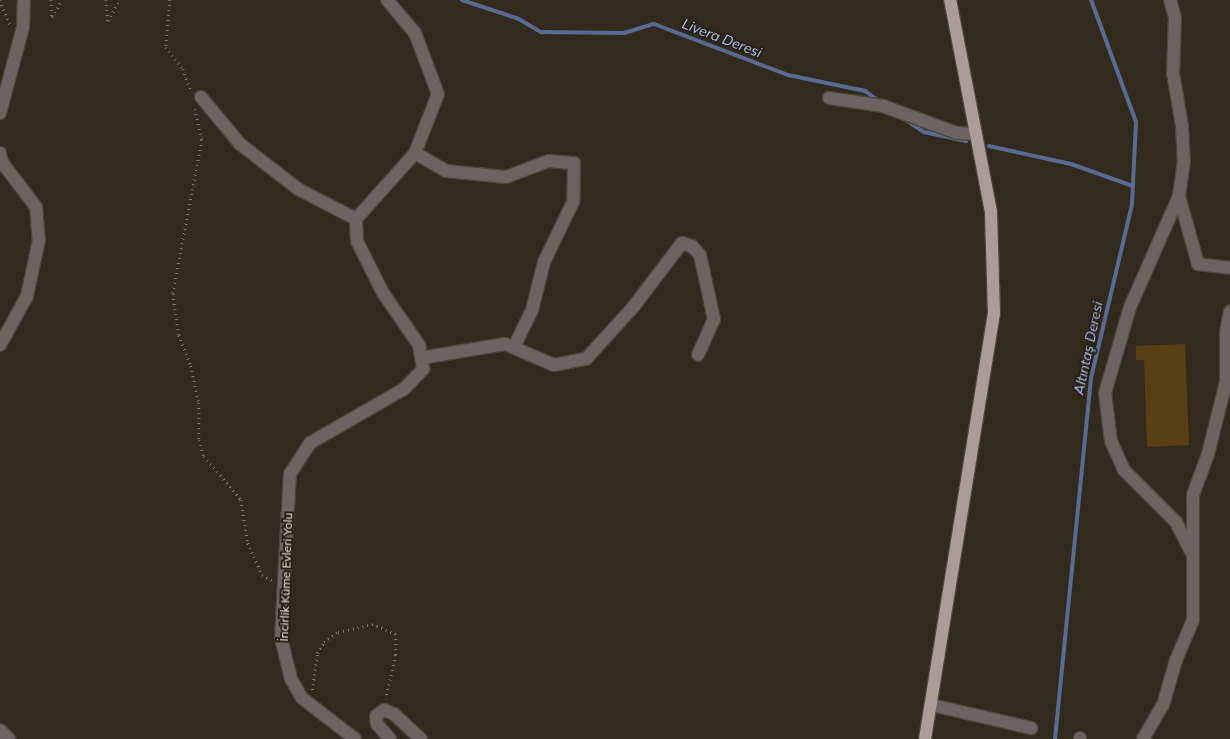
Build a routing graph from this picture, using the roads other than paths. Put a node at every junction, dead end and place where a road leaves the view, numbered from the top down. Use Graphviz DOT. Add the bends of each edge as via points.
graph roads {
  1 [pos="24,0"];
  2 [pos="387,0"];
  3 [pos="950,0"];
  4 [pos="1170,0"];
  5 [pos="196,98"];
  6 [pos="829,98"];
  7 [pos="0,113"];
  8 [pos="976,134"];
  9 [pos="0,153"];
  10 [pos="415,153"];
  11 [pos="1179,196"];
  12 [pos="356,219"];
  13 [pos="1230,268"];
  14 [pos="1230,311"];
  15 [pos="0,345"];
  16 [pos="514,347"];
  17 [pos="698,355"];
  18 [pos="421,358"];
  19 [pos="1191,551"];
  20 [pos="932,705"];
  21 [pos="1030,728"];
  22 [pos="0,730"];
  23 [pos="9,739"];
  24 [pos="356,739"];
  25 [pos="390,739"];
  26 [pos="421,739"];
  27 [pos="925,739"];
  28 [pos="1143,739"];
  1 -- 7 [label="street" via="23,28"];
  2 -- 10 [label="street" via="415,33 438,94"];
  3 -- 8 [label="main road"];
  4 -- 11 [label="street" via="1174,17 1173,73 1183,144"];
  5 -- 12 [label="street" via="247,149 298,189"];
  6 -- 8 [label="street" via="883,106 957,134"];
  8 -- 20 [label="main road" via="991,212 994,314"];
  9 -- 15 [label="street" via="1,161 36,208 39,240 27,296"];
  10 -- 12 [label="street"];
  10 -- 16 [label="street" via="446,171 506,176 549,162 574,163 573,202 544,262 532,310"];
  11 -- 13 [label="street" via="1198,264"];
  11 -- 19 [label="street" via="1130,307 1105,393 1111,441 1124,470 1176,522"];
  12 -- 18 [label="street" via="357,241 383,293 419,345"];
  14 -- 19 [label="street" via="1226,332 1226,382 1208,454 1193,495"];
  16 -- 17 [label="street" via="554,365 586,359 634,306 682,243 692,246 700,255 714,319"];
  16 -- 18 [label="street" via="505,344"];
  18 -- 24 [label="street, İncirlik Küme Evleri Yolu" via="423,369 404,389 310,442 290,474 281,638 291,679 302,698"];
  19 -- 28 [label="street" via="1193,620 1176,660 1163,705"];
  20 -- 21 [label="street"];
  20 -- 27 [label="main road"];
  22 -- 23 [label="street"];
  25 -- 26 [label="street" via="377,724 376,716 384,710 394,714"];
}
